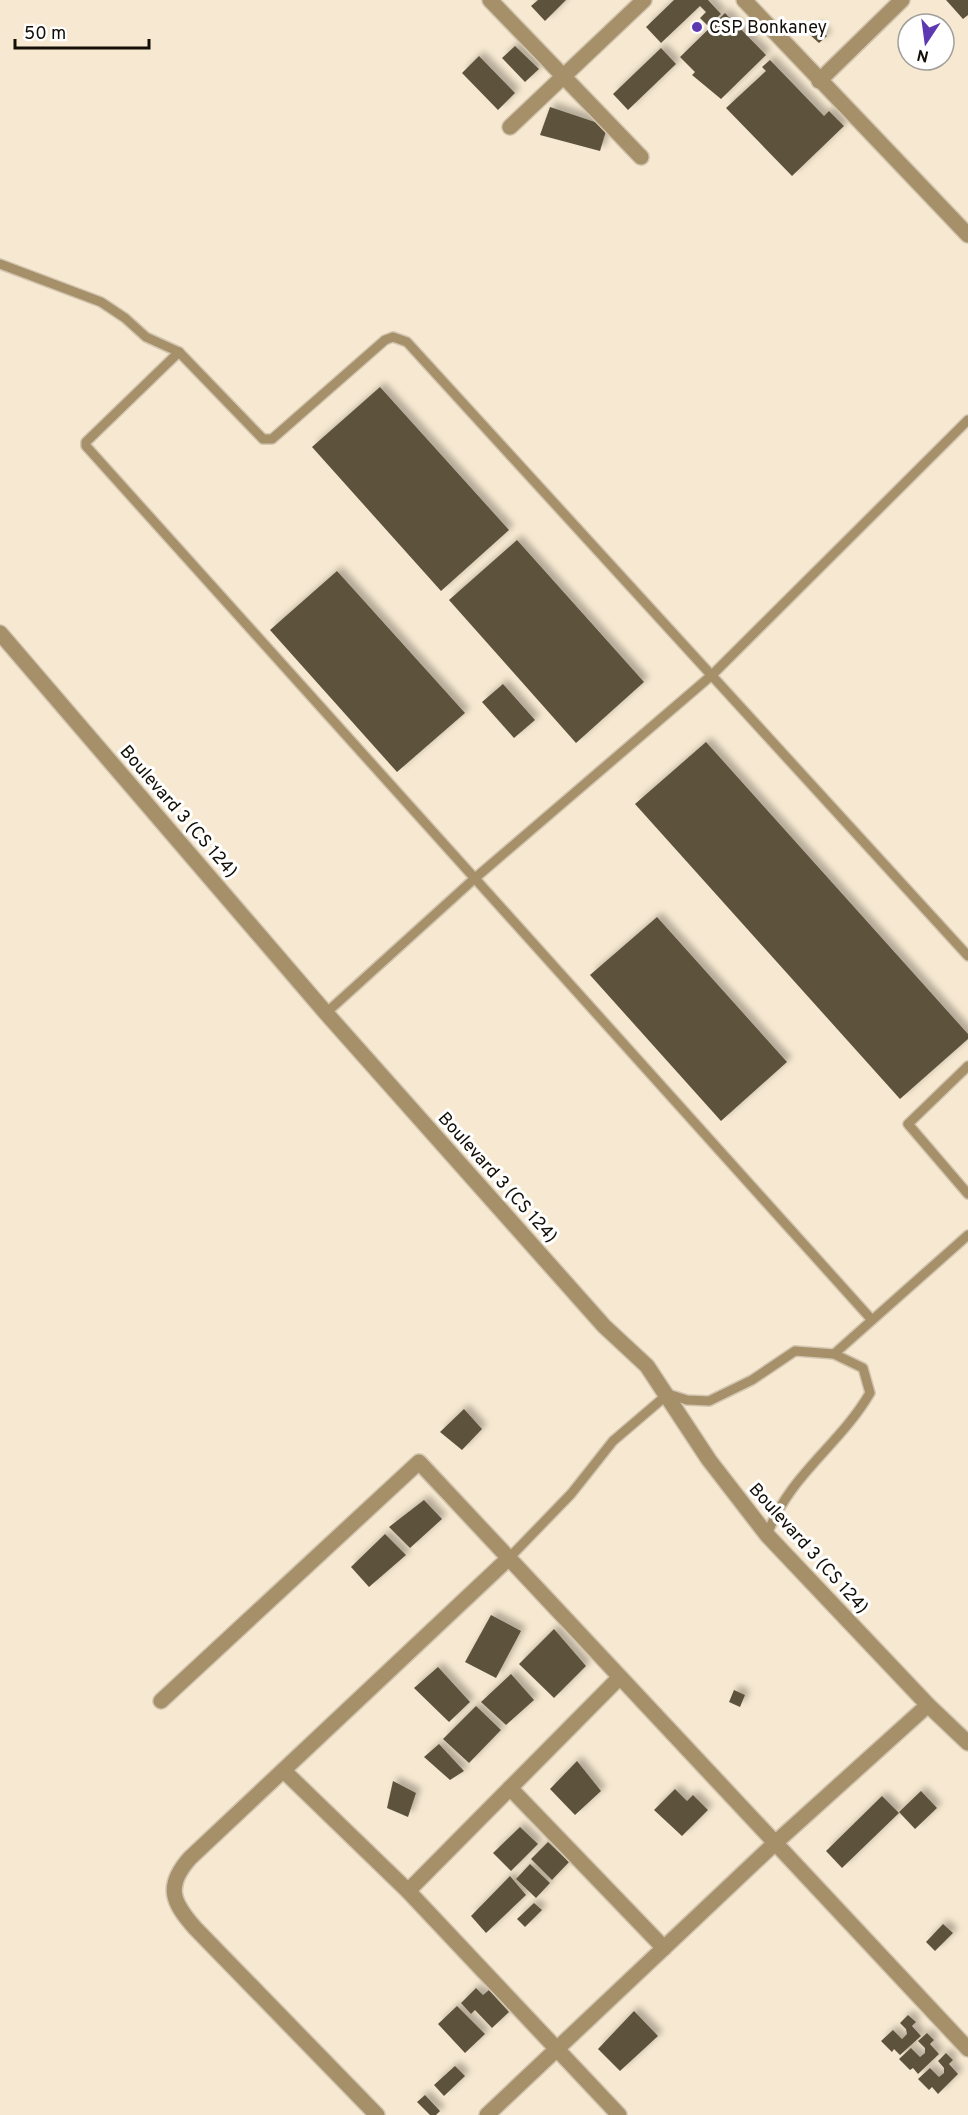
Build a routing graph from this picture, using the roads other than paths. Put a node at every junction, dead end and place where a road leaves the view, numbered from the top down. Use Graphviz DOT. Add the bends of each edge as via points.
graph roads {
  1 [pos="490,0"];
  2 [pos="644,0"];
  3 [pos="744,0"];
  4 [pos="902,0"];
  5 [pos="564,77"];
  6 [pos="819,81"];
  7 [pos="510,127"];
  8 [pos="641,157"];
  9 [pos="968,235"];
  10 [pos="0,264"];
  11 [pos="179,352"];
  12 [pos="968,420"];
  13 [pos="0,633"];
  14 [pos="712,675"];
  15 [pos="474,879"];
  16 [pos="968,956"];
  17 [pos="326,1013"];
  18 [pos="968,1066"];
  19 [pos="968,1194"];
  20 [pos="968,1235"];
  21 [pos="872,1320"];
  22 [pos="834,1354"];
  23 [pos="668,1394"];
  24 [pos="767,1535"];
  25 [pos="509,1558"];
  26 [pos="619,1678"];
  27 [pos="161,1701"];
  28 [pos="928,1705"];
  29 [pos="968,1743"];
  30 [pos="284,1771"];
  31 [pos="510,1788"];
  32 [pos="774,1844"];
  33 [pos="408,1891"];
  34 [pos="664,1948"];
  35 [pos="557,2048"];
  36 [pos="968,2049"];
  37 [pos="377,2115"];
  38 [pos="488,2115"];
  39 [pos="619,2115"];
  1 -- 5 [label="street"];
  2 -- 5 [label="street"];
  3 -- 6 [label="street"];
  4 -- 6 [label="street"];
  5 -- 7 [label="street"];
  5 -- 8 [label="street"];
  6 -- 9 [label="street"];
  10 -- 11 [label="lane" via="102,302 146,337"];
  11 -- 14 [label="lane" via="267,441 385,340 400,338 415,349"];
  11 -- 15 [label="lane" via="86,446"];
  12 -- 14 [label="lane"];
  13 -- 17 [label="street, Boulevard 3 (CS 124)"];
  14 -- 15 [label="lane"];
  14 -- 16 [label="lane"];
  15 -- 17 [label="lane"];
  15 -- 21 [label="lane"];
  17 -- 23 [label="street, Boulevard 3 (CS 124)" via="604,1326 647,1366"];
  18 -- 19 [label="lane" via="908,1124"];
  20 -- 21 [label="lane"];
  21 -- 22 [label="lane"];
  22 -- 23 [label="lane" via="795,1351 752,1380 709,1401 687,1401"];
  22 -- 24 [label="lane" via="863,1368 870,1393 855,1417 794,1486 774,1516"];
  23 -- 24 [label="street, Boulevard 3 (CS 124)" via="709,1460"];
  23 -- 25 [label="lane" via="613,1441 571,1494"];
  24 -- 28 [label="street, Boulevard 3 (CS 124)"];
  25 -- 26 [label="street"];
  25 -- 27 [label="street" via="419,1462"];
  25 -- 30 [label="street"];
  26 -- 31 [label="street"];
  26 -- 32 [label="street"];
  28 -- 29 [label="street, Boulevard 3 (CS 124)"];
  28 -- 32 [label="street"];
  30 -- 33 [label="street"];
  30 -- 37 [label="street" via="184,1865 172,1888 179,1911"];
  31 -- 33 [label="street"];
  31 -- 34 [label="street"];
  32 -- 34 [label="street"];
  32 -- 36 [label="street"];
  33 -- 35 [label="street"];
  34 -- 35 [label="street"];
  35 -- 38 [label="street"];
  35 -- 39 [label="street"];
}
